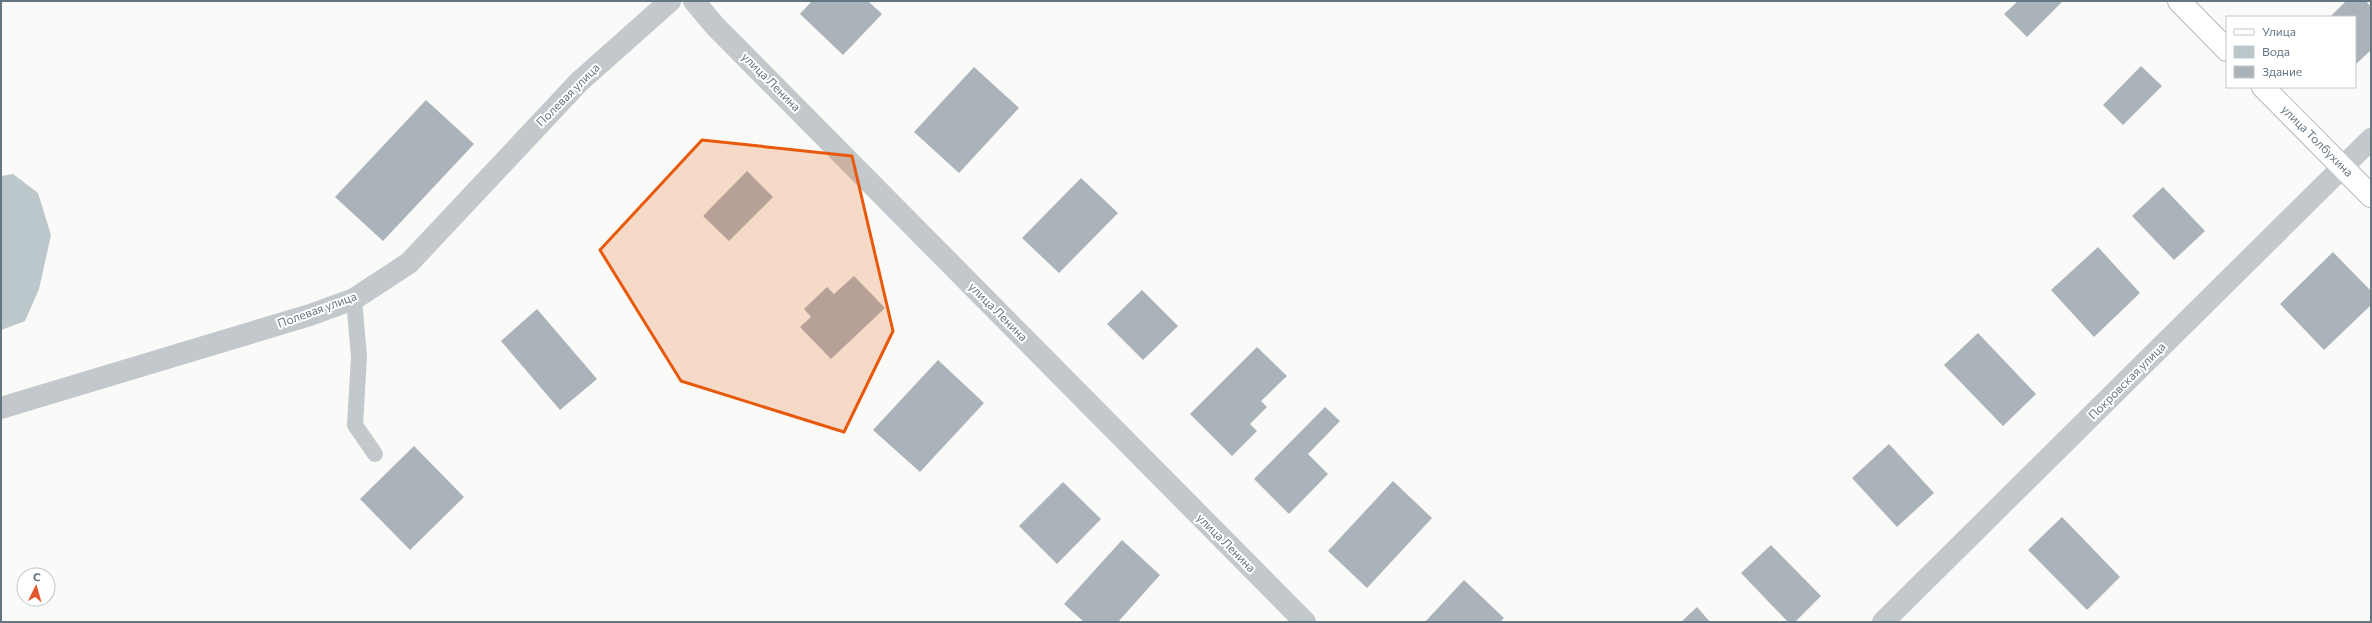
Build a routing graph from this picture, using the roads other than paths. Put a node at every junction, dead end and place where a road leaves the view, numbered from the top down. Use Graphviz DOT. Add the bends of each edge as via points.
graph roads {
  1 [pos="670,1"];
  2 [pos="694,1"];
  3 [pos="2179,1"];
  4 [pos="2226,49"];
  5 [pos="2264,88"];
  6 [pos="2371,139"];
  7 [pos="2343,168"];
  8 [pos="2371,196"];
  9 [pos="354,299"];
  10 [pos="1,408"];
  11 [pos="375,454"];
  12 [pos="1305,622"];
  13 [pos="1883,622"];
  1 -- 9 [label="street, Полевая улица" via="579,82 409,263"];
  2 -- 12 [label="street, улица Ленина"];
  3 -- 4 [label="main road"];
  5 -- 7 [label="main road, улица Толбухина"];
  6 -- 7 [label="street, Покровская улица"];
  7 -- 8 [label="main road, улица Толбухина"];
  7 -- 13 [label="street, Покровская улица"];
  9 -- 10 [label="street, Полевая улица" via="310,315"];
  9 -- 11 [label="lane" via="359,357 355,425"];
}
